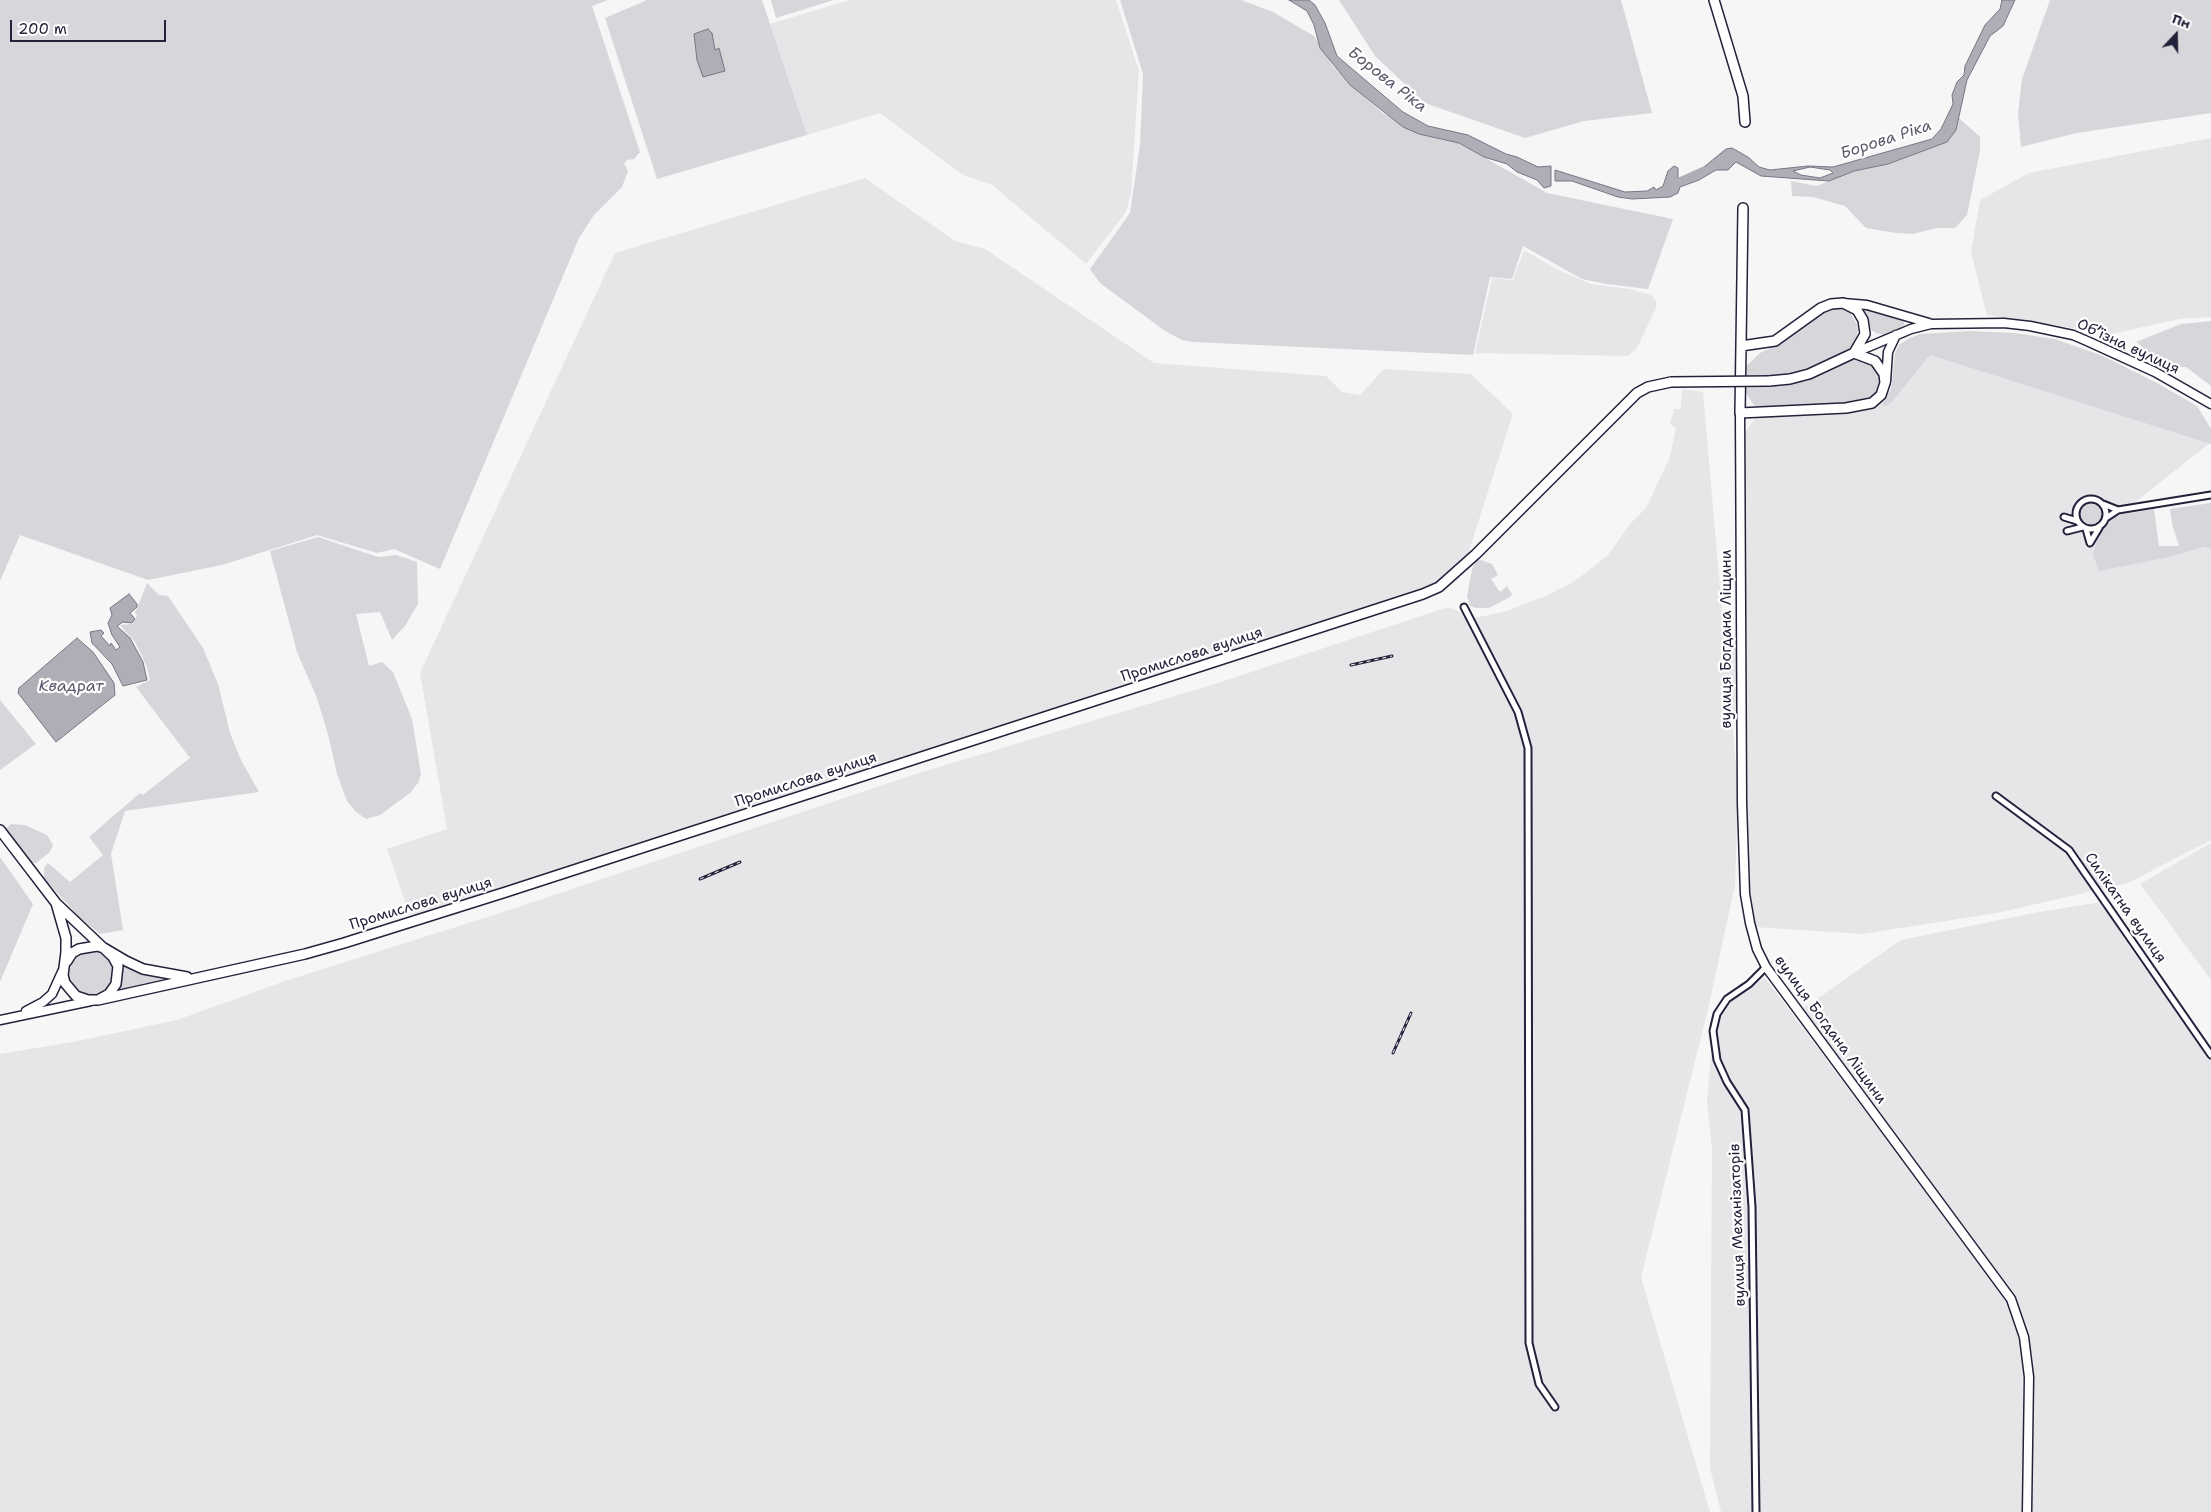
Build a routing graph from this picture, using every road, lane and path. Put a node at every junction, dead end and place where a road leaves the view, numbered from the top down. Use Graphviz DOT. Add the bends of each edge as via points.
graph roads {
  1 [pos="1714,0"];
  2 [pos="1745,122"];
  3 [pos="1743,208"];
  4 [pos="1843,302"];
  5 [pos="1931,324"];
  6 [pos="1896,335"];
  7 [pos="1741,346"];
  8 [pos="1854,354"];
  9 [pos="1885,383"];
  10 [pos="2211,404"];
  11 [pos="1740,413"];
  12 [pos="2211,495"];
  13 [pos="2103,504"];
  14 [pos="2118,510"];
  15 [pos="2075,513"];
  16 [pos="2106,518"];
  17 [pos="2081,525"];
  18 [pos="2100,527"];
  19 [pos="1464,607"];
  20 [pos="1996,796"];
  21 [pos="0,830"];
  22 [pos="56,903"];
  23 [pos="104,948"];
  24 [pos="1766,967"];
  25 [pos="64,968"];
  26 [pos="194,978"];
  27 [pos="98,1000"];
  28 [pos="10,1017"];
  29 [pos="0,1020"];
  30 [pos="2211,1055"];
  31 [pos="1555,1407"];
  32 [pos="1756,1512"];
  33 [pos="2028,1512"];
  1 -- 2 [label="main road" via="1743,96"];
  3 -- 7 [label="main road"];
  4 -- 5 [label="main road" via="1867,305"];
  4 -- 7 [label="main road" via="1821,308 1775,341"];
  4 -- 8 [label="main road" via="1857,310 1865,326"];
  5 -- 6 [label="main road"];
  5 -- 10 [label="main road, Об’їзна вулиця" via="2004,323 2058,331 2155,372"];
  6 -- 8 [label="main road"];
  6 -- 9 [label="main road" via="1888,352"];
  7 -- 11 [label="main road"];
  8 -- 9 [label="main road" via="1875,361 1882,369"];
  8 -- 26 [label="main road, Промислова вулиця, bridge" via="1790,379 1671,382 1637,393 1476,554 1439,587 1423,594 402,925 305,954"];
  9 -- 11 [label="main road" via="1881,395 1863,406"];
  11 -- 24 [label="main road, вулиця Богдана Ліщини" via="1744,864 1750,924"];
  12 -- 14 [label="street"];
  13 -- 14 [label="street"];
  13 -- 15 [label="street" via="2087,499"];
  13 -- 16 [label="street"];
  14 -- 16 [label="street"];
  15 -- 17 [label="street"];
  15 -- 17 [label="street" via="2064,517"];
  16 -- 18 [label="street"];
  17 -- 18 [label="street" via="2094,530"];
  17 -- 18 [label="street" via="2090,543"];
  19 -- 31 [label="street" via="1518,712 1528,748 1529,1343 1539,1384"];
  20 -- 30 [label="street, Силікатна вулиця" via="2070,850"];
  21 -- 22 [label="main road"];
  22 -- 23 [label="main road"];
  22 -- 25 [label="main road" via="66,938"];
  23 -- 25 [label="main road" via="79,949 72,953"];
  23 -- 26 [label="main road, Промислова вулиця" via="143,969"];
  23 -- 27 [label="main road" via="118,966 118,975 109,994"];
  24 -- 32 [label="street, вулиця Механізаторів" via="1727,1000 1717,1014 1713,1031 1717,1060 1745,1110 1752,1207"];
  24 -- 33 [label="main road, вулиця Богдана Ліщини" via="2011,1300 2022,1328 2028,1370"];
  25 -- 27 [label="main road" via="65,983 70,991 83,999"];
  25 -- 28 [label="main road, Промислова вулиця" via="52,994 43,1002"];
  26 -- 27 [label="main road, Промислова вулиця"];
  27 -- 28 [label="main road, Промислова вулиця"];
  28 -- 29 [label="main road, Промислова вулиця"];
}
